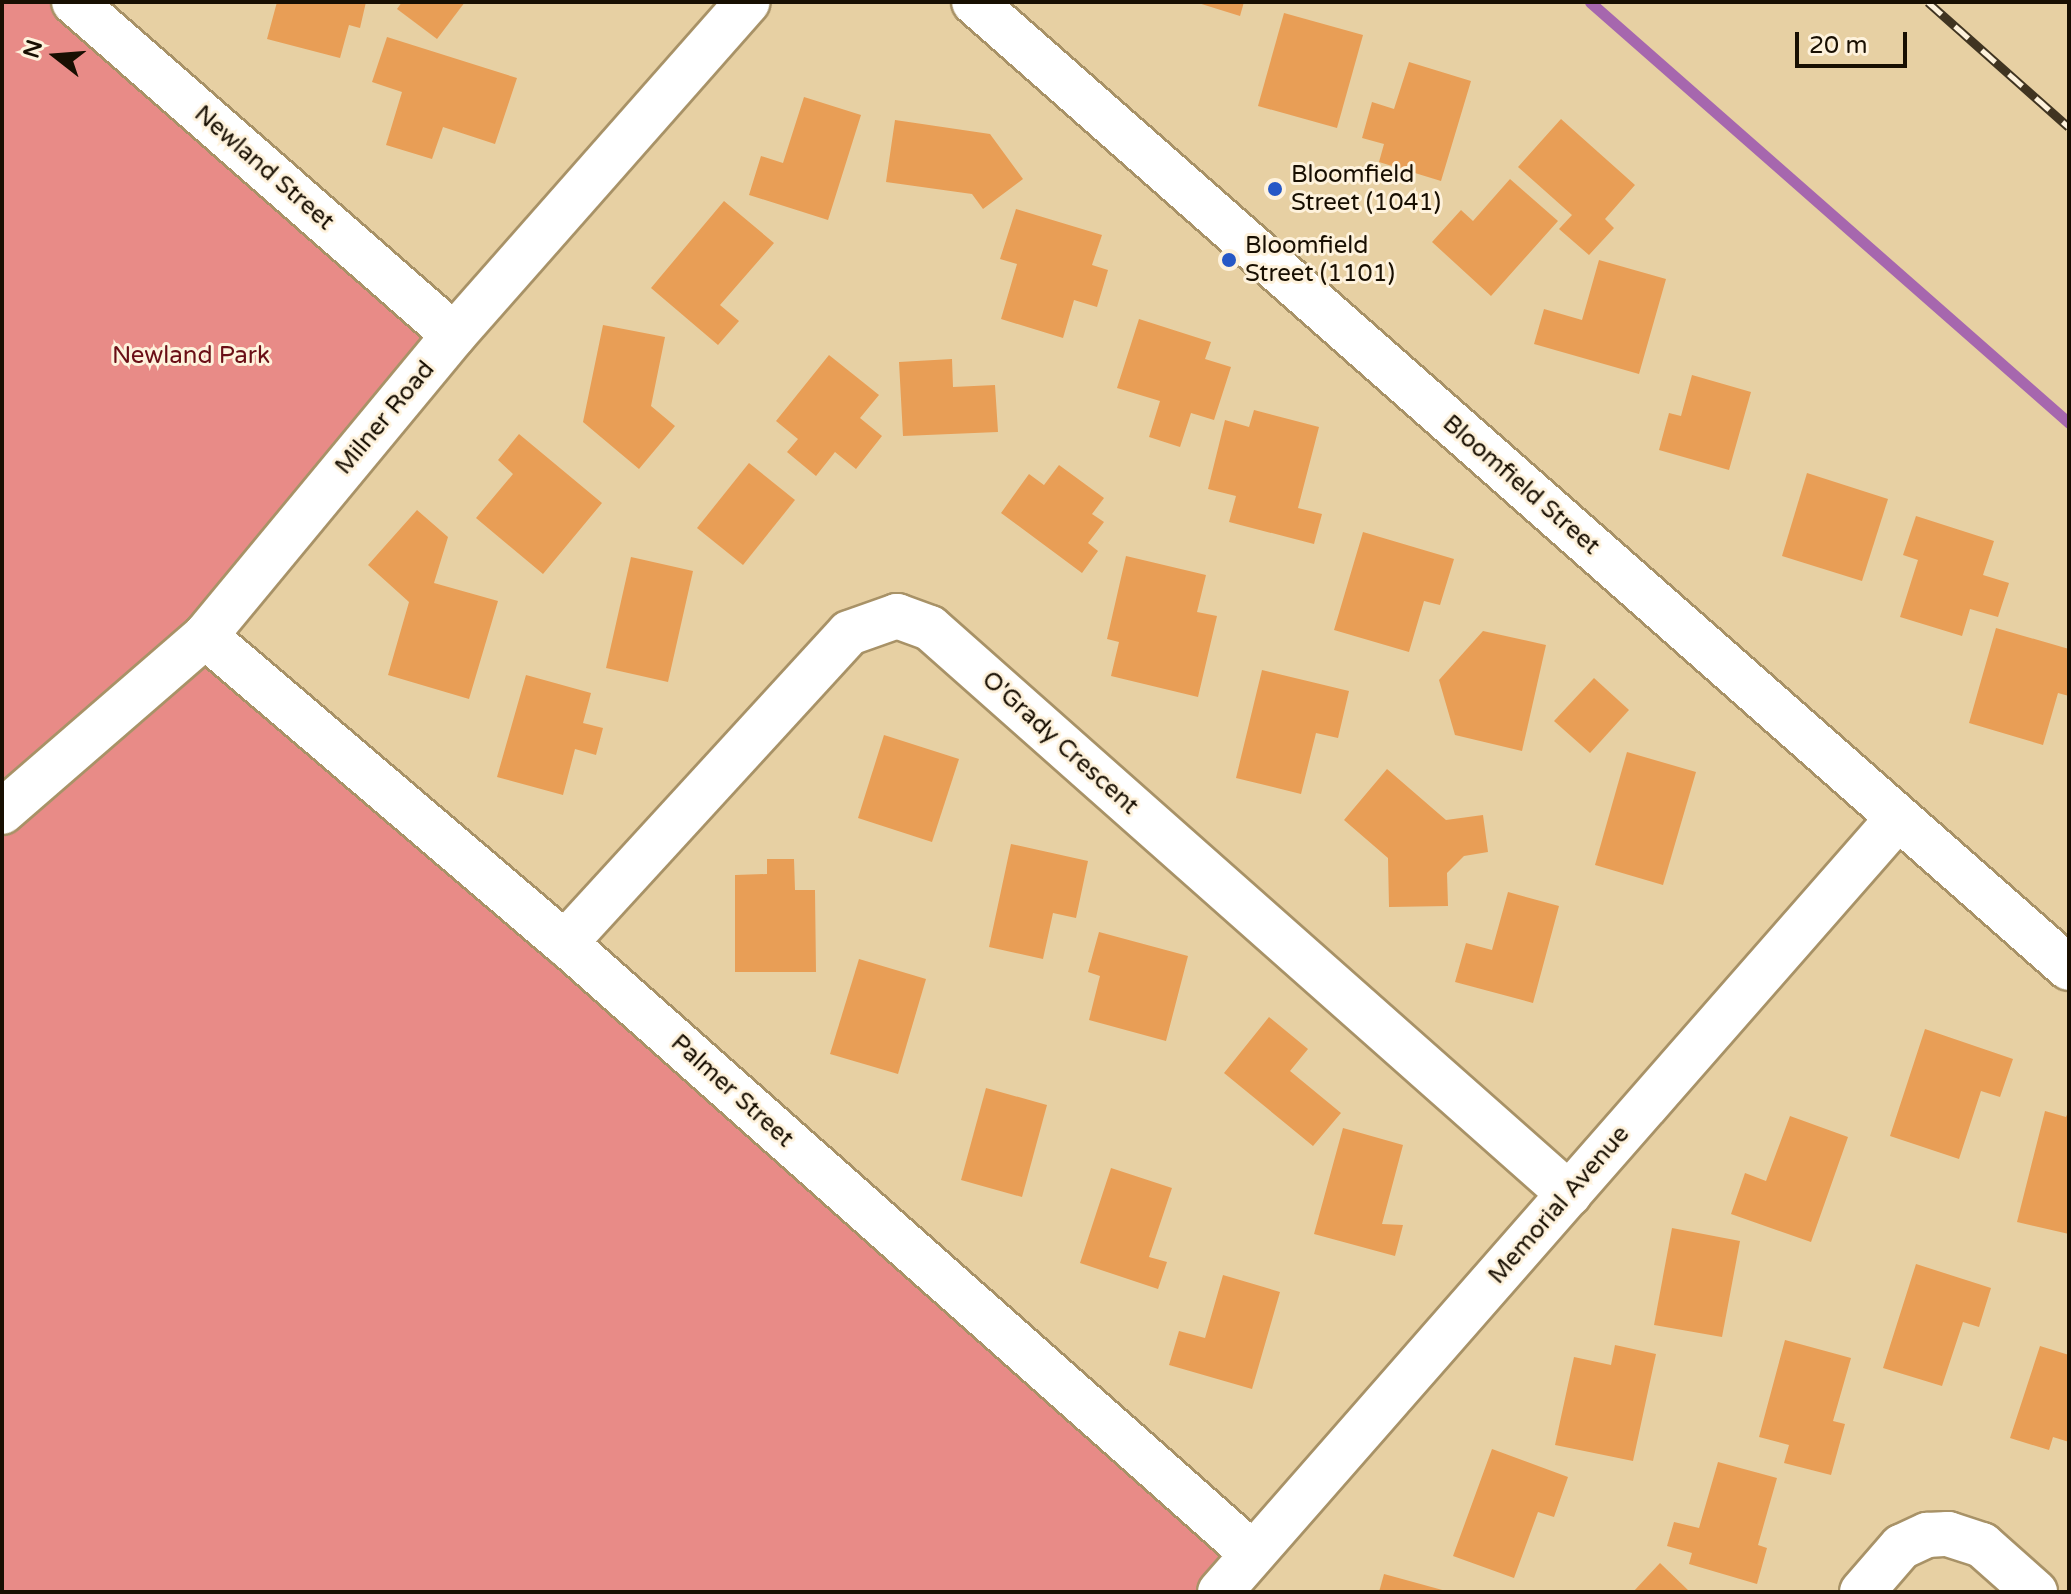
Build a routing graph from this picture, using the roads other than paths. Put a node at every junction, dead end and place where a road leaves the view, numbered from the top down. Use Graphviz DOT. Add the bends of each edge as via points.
graph roads {
  1 [pos="74,2"];
  2 [pos="748,2"];
  3 [pos="974,2"];
  4 [pos="454,335"];
  5 [pos="205,636"];
  6 [pos="2,812"];
  7 [pos="1898,818"];
  8 [pos="565,943"];
  9 [pos="2069,968"];
  10 [pos="1569,1194"];
  11 [pos="1253,1554"];
  12 [pos="1220,1592"];
  13 [pos="1862,1592"];
  14 [pos="2035,1592"];
  1 -- 4 [label="street, Newland Street"];
  2 -- 4 [label="street, Milner Road"];
  3 -- 7 [label="street, Bloomfield Street"];
  4 -- 5 [label="street, Milner Road"];
  5 -- 6 [label="street, Milner Road"];
  5 -- 8 [label="street, Palmer Street"];
  7 -- 9 [label="street, Bloomfield Street"];
  7 -- 10 [label="street, Memorial Avenue"];
  8 -- 10 [label="street, O'Grady Crescent" via="849,633 897,616 930,628"];
  8 -- 11 [label="street, Palmer Street"];
  10 -- 11 [label="street, Memorial Avenue"];
  11 -- 12 [label="street, Memorial Avenue"];
  13 -- 14 [label="street" via="1901,1547 1927,1535 1948,1534 1982,1545"];
}
